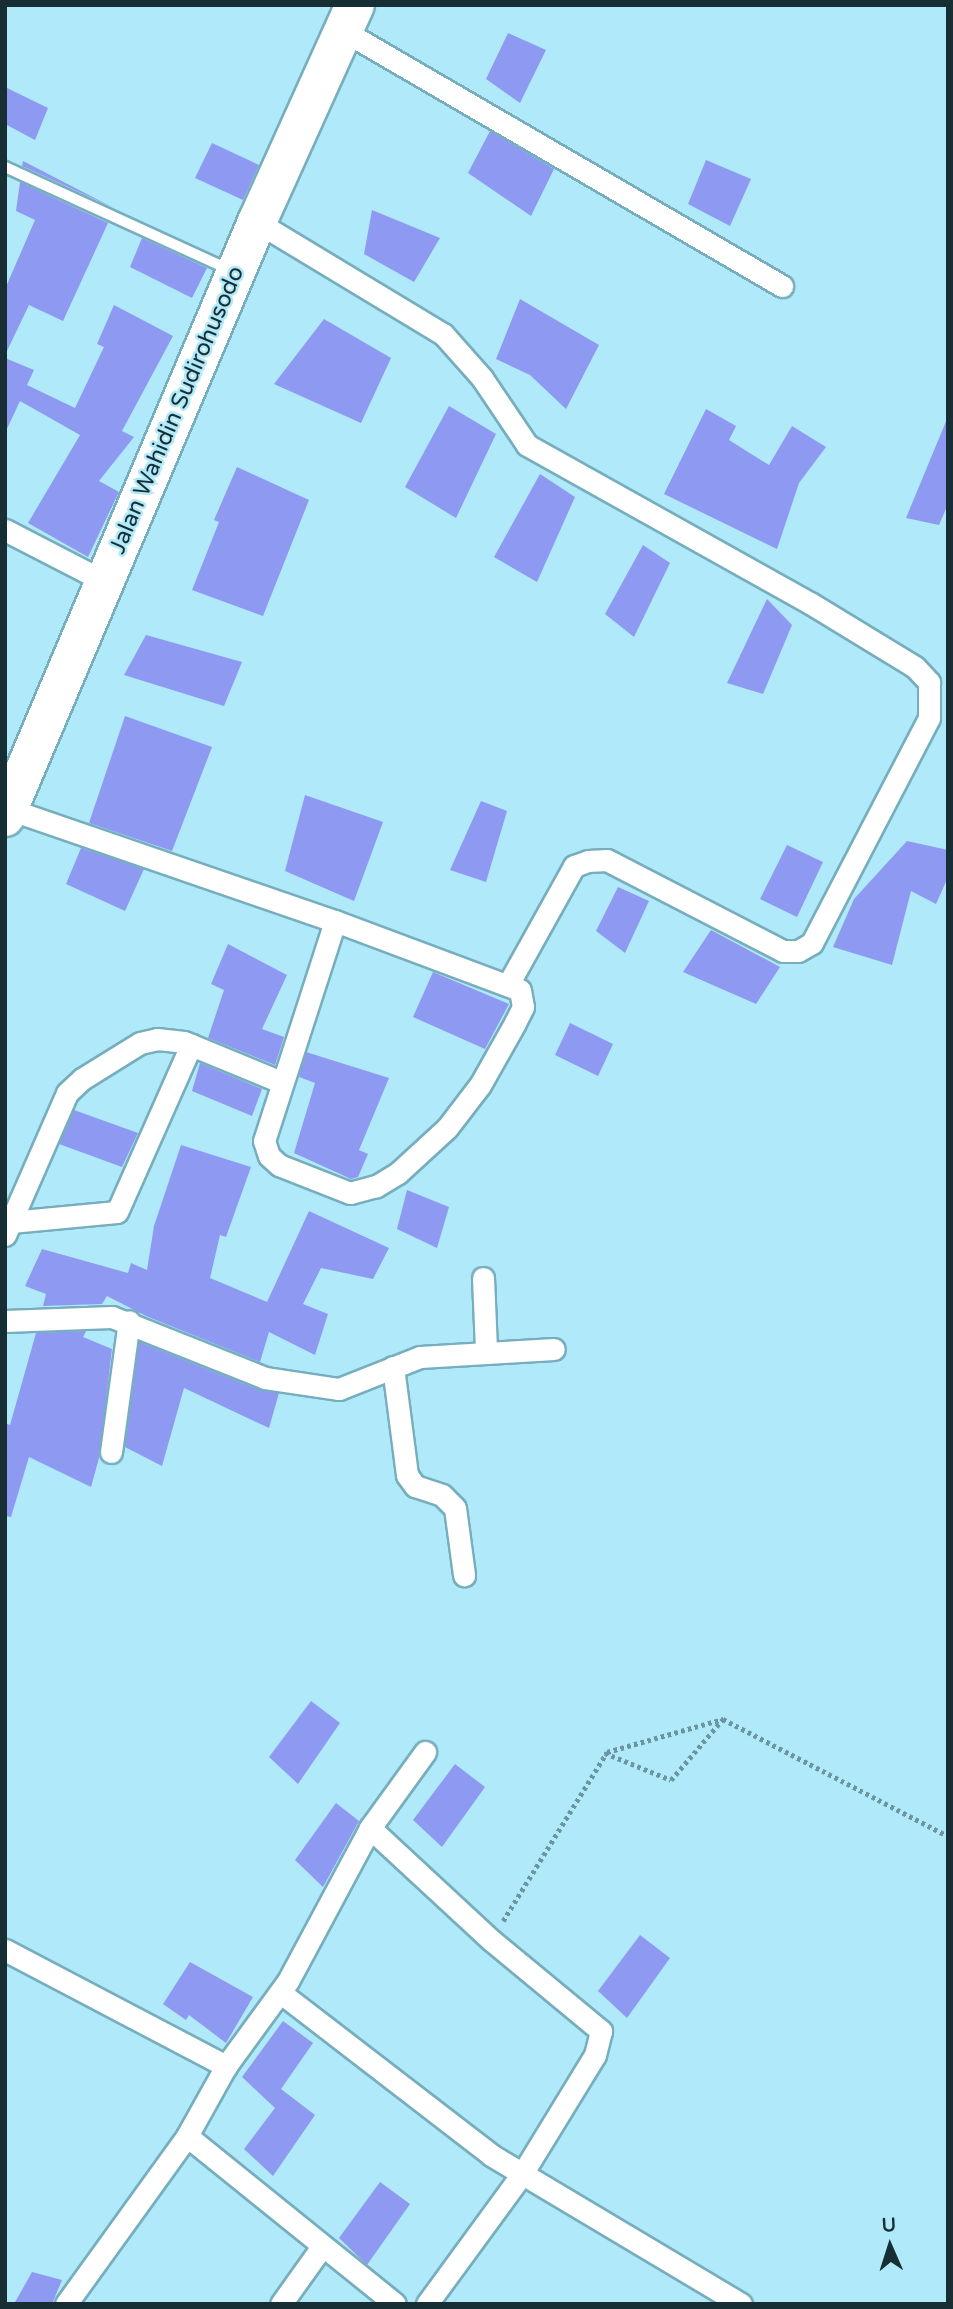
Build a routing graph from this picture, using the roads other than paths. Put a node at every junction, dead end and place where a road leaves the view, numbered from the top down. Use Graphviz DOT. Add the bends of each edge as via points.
graph roads {
  1 [pos="350,18"];
  2 [pos="5,167"];
  3 [pos="257,222"];
  4 [pos="236,273"];
  5 [pos="782,286"];
  6 [pos="5,530"];
  7 [pos="104,581"];
  8 [pos="10,795"];
  9 [pos="335,921"];
  10 [pos="509,984"];
  11 [pos="191,1045"];
  12 [pos="281,1082"];
  13 [pos="8,1228"];
  14 [pos="482,1278"];
  15 [pos="5,1321"];
  16 [pos="129,1321"];
  17 [pos="554,1349"];
  18 [pos="486,1350"];
  19 [pos="393,1367"];
  20 [pos="111,1452"];
  21 [pos="464,1575"];
  22 [pos="425,1752"];
  23 [pos="370,1828"];
  24 [pos="5,1950"];
  25 [pos="281,1993"];
  26 [pos="226,2066"];
  27 [pos="187,2136"];
  28 [pos="522,2174"];
  29 [pos="321,2248"];
  30 [pos="66,2304"];
  31 [pos="281,2304"];
  32 [pos="395,2304"];
  33 [pos="427,2304"];
  34 [pos="741,2304"];
  1 -- 3 [label="highway, Jalan Wahidin Sudirohusodo"];
  1 -- 5 [label="street"];
  2 -- 4 [label="lane"];
  3 -- 4 [label="highway, Jalan Wahidin Sudirohusodo"];
  3 -- 10 [label="street" via="443,334 482,378 527,445 810,603 915,667 929,682 933,701 929,718 812,943 798,951 783,951 607,860 588,861 574,866"];
  4 -- 7 [label="highway, Jalan Wahidin Sudirohusodo"];
  6 -- 7 [label="street"];
  7 -- 8 [label="highway, Jalan Wahidin Sudirohusodo"];
  8 -- 9 [label="street"];
  9 -- 10 [label="street"];
  9 -- 12 [label="street"];
  10 -- 12 [label="street" via="520,990 523,1007 480,1085 421,1153 376,1186 350,1193 328,1188 269,1156 264,1141"];
  11 -- 12 [label="street"];
  11 -- 13 [label="street" via="165,1039 140,1043 74,1085"];
  11 -- 13 [label="street" via="117,1212"];
  14 -- 18 [label="street"];
  15 -- 16 [label="street" via="99,1316"];
  16 -- 19 [label="street" via="265,1378 309,1387 340,1389"];
  16 -- 20 [label="street"];
  17 -- 18 [label="street"];
  18 -- 19 [label="street" via="420,1357"];
  19 -- 21 [label="street" via="407,1475 415,1486 442,1495 455,1508"];
  22 -- 23 [label="street"];
  23 -- 25 [label="street"];
  23 -- 28 [label="street" via="602,2037"];
  24 -- 26 [label="street"];
  25 -- 26 [label="street"];
  25 -- 28 [label="street" via="430,2110"];
  26 -- 27 [label="street"];
  27 -- 29 [label="street"];
  27 -- 30 [label="street"];
  28 -- 33 [label="street"];
  28 -- 34 [label="street"];
  29 -- 31 [label="street"];
  29 -- 32 [label="street"];
}
